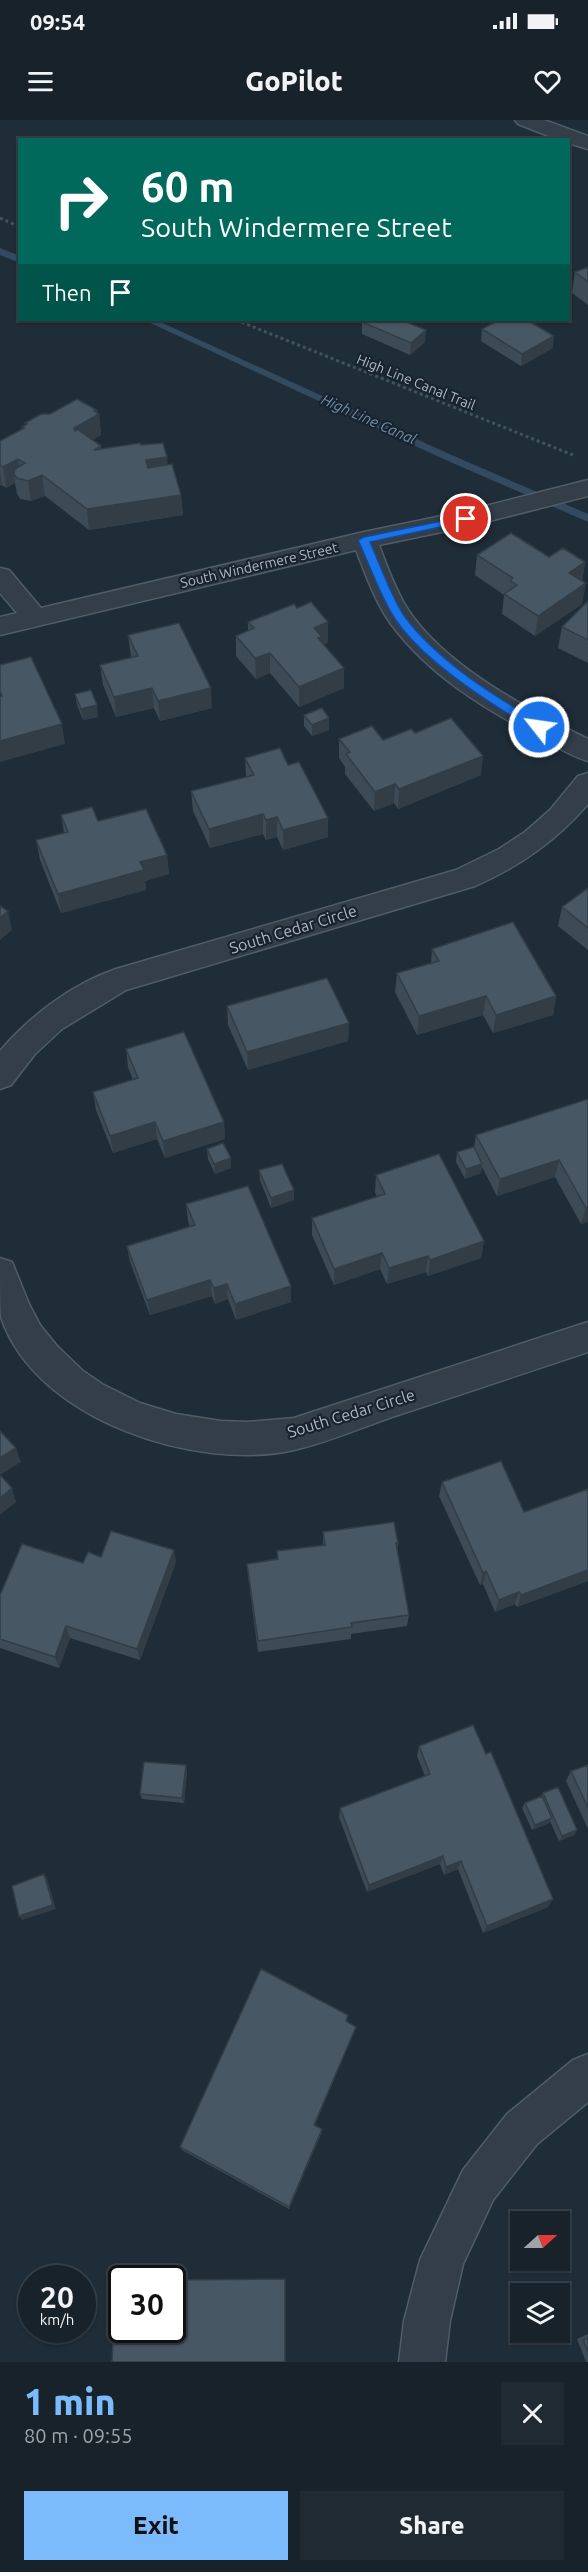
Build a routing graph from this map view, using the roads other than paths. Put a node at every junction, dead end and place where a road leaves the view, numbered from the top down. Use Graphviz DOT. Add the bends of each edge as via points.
graph roads {
  1 [pos="525,120"];
  2 [pos="588,143"];
  3 [pos="588,488"];
  4 [pos="364,540"];
  5 [pos="0,576"];
  6 [pos="36,618"];
  7 [pos="0,626"];
  8 [pos="588,751"];
  9 [pos="588,783"];
  10 [pos="0,1076"];
  11 [pos="0,1272"];
  12 [pos="588,1337"];
  13 [pos="588,2075"];
  14 [pos="422,2362"];
  1 -- 2 [label="street"];
  3 -- 4 [label="street, South Windermere Street"];
  4 -- 6 [label="street, South Windermere Street"];
  4 -- 8 [label="street" via="400,618 432,653 496,702"];
  5 -- 6 [label="street"];
  6 -- 7 [label="street, South Windermere Street"];
  9 -- 10 [label="street, South Cedar Circle" via="555,823 522,850 487,869 116,981 71,1005 42,1027 12,1056"];
  11 -- 12 [label="street, South Cedar Circle" via="29,1337 54,1368 89,1394 133,1417 159,1427 221,1438 294,1434"];
  13 -- 14 [label="street" via="522,2129 478,2185 442,2260"];
}
